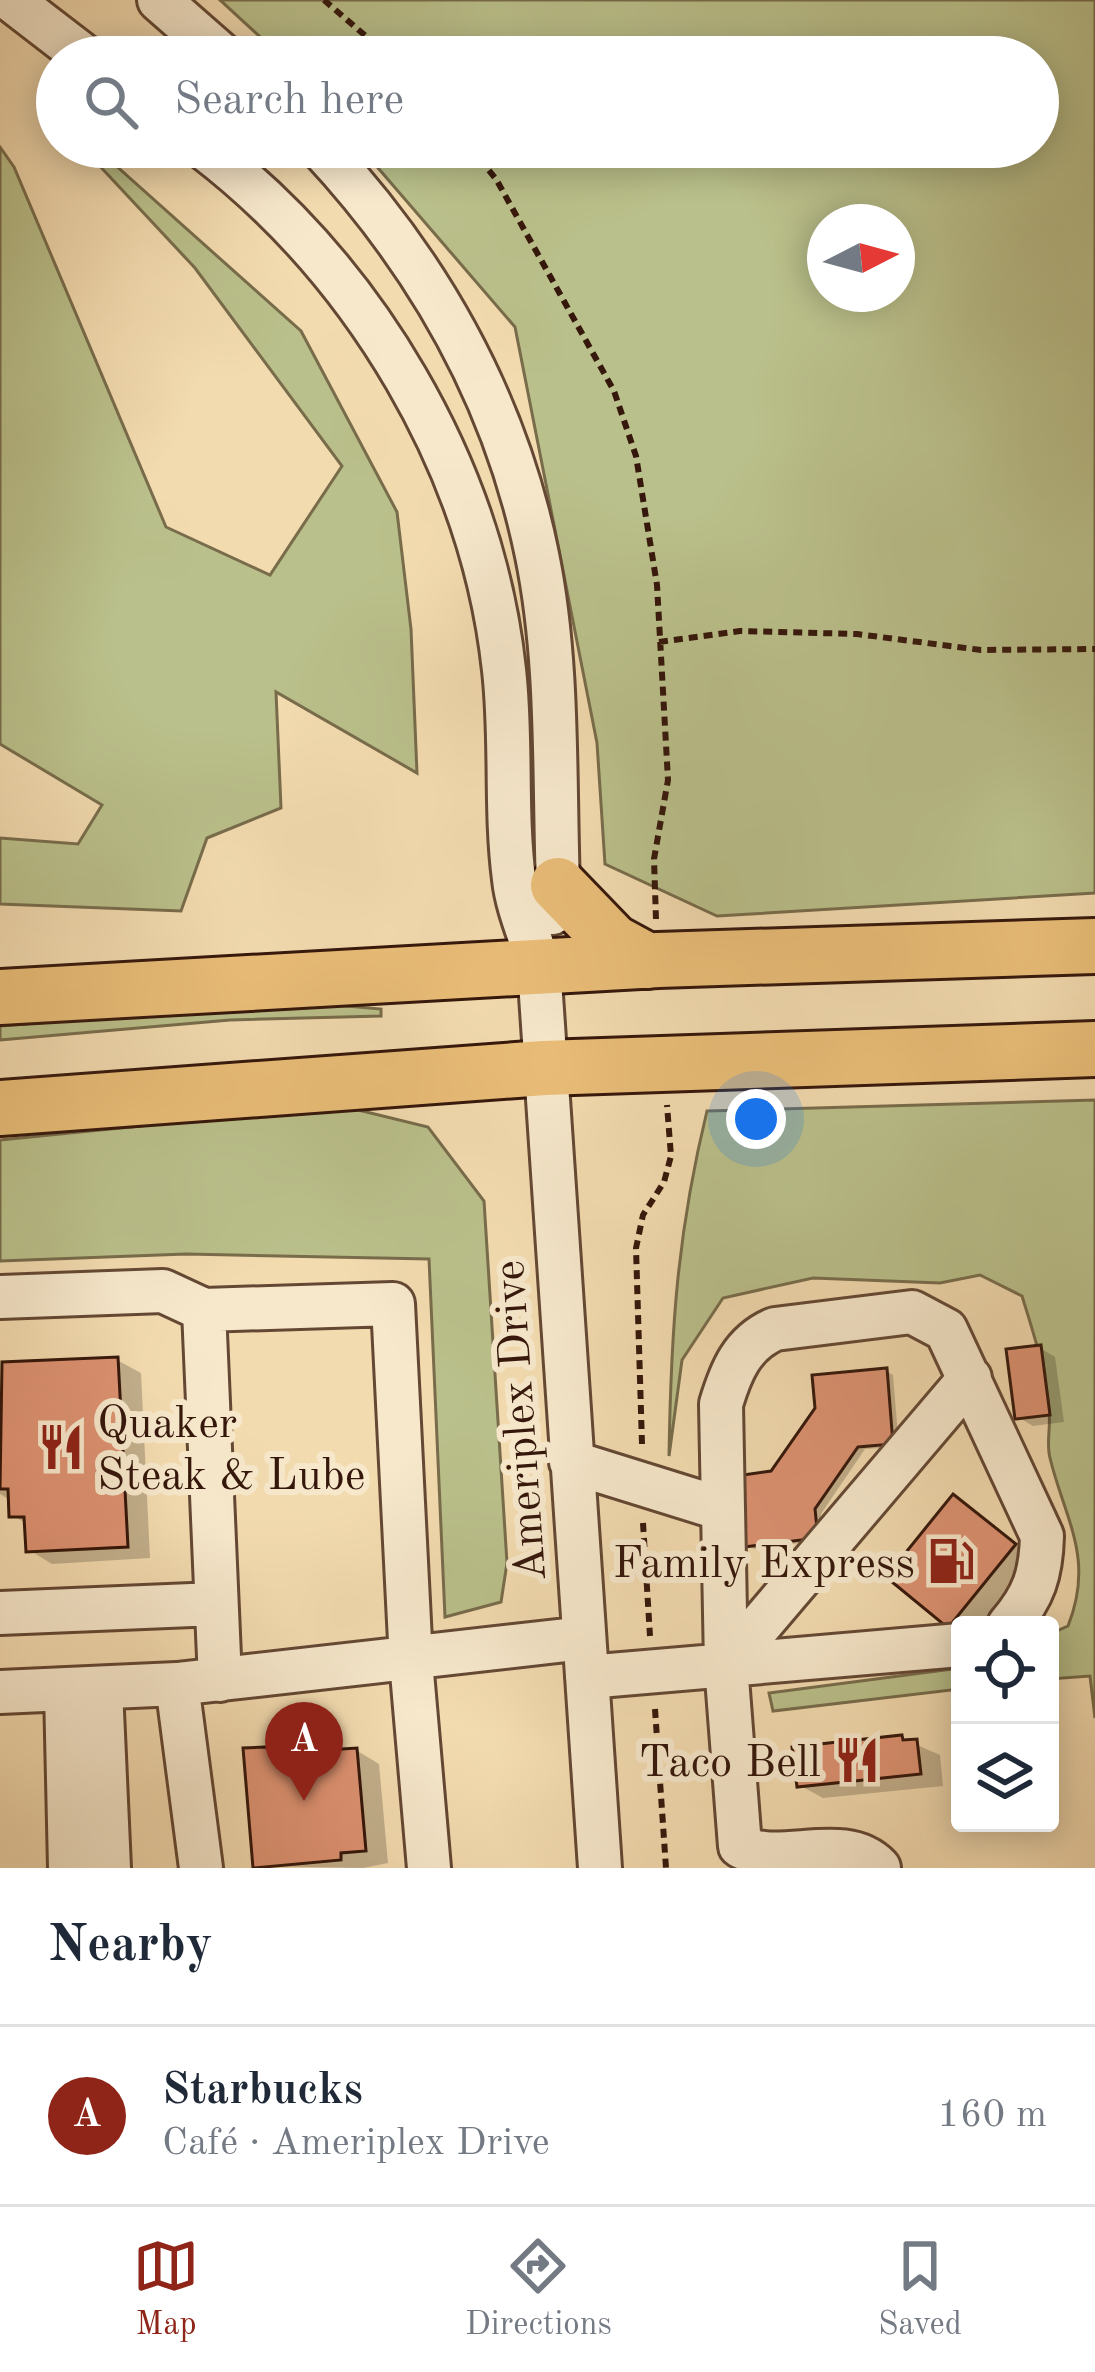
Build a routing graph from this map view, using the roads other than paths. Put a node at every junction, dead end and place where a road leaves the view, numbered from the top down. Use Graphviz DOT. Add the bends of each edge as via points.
graph roads {
  1 [pos="11,0"];
  2 [pos="159,0"];
  3 [pos="58,36"];
  4 [pos="200,36"];
  5 [pos="226,168"];
  6 [pos="340,168"];
  7 [pos="558,885"];
  8 [pos="1095,946"];
  9 [pos="653,960"];
  10 [pos="539,967"];
  11 [pos="0,997"];
  12 [pos="1095,1049"];
  13 [pos="544,1068"];
  14 [pos="0,1108"];
  15 [pos="0,1297"];
  16 [pos="205,1310"];
  17 [pos="970,1378"];
  18 [pos="572,1462"];
  19 [pos="722,1509"];
  20 [pos="216,1604"];
  21 [pos="0,1613"];
  22 [pos="1017,1616"];
  23 [pos="951,1646"];
  24 [pos="585,1658"];
  25 [pos="412,1660"];
  26 [pos="726,1665"];
  27 [pos="220,1679"];
  28 [pos="177,1684"];
  29 [pos="83,1689"];
  30 [pos="0,1692"];
  31 [pos="70,1868"];
  32 [pos="109,1868"];
  33 [pos="201,1868"];
  34 [pos="429,1868"];
  35 [pos="600,1868"];
  36 [pos="879,1868"];
  1 -- 3 [label="street"];
  2 -- 4 [label="street"];
  5 -- 10 [label="street, Ameriplex Drive" via="303,238 385,339 439,443 488,581 504,669 514,882"];
  6 -- 7 [label="street, Ameriplex Drive" via="380,211 443,306 500,420 537,555"];
  7 -- 9 [label="main road" via="613,942"];
  7 -- 10 [label="street, Ameriplex Drive"];
  8 -- 9 [label="main road"];
  9 -- 10 [label="main road"];
  10 -- 11 [label="main road"];
  10 -- 13 [label="street, Ameriplex Drive"];
  12 -- 13 [label="main road" via="665,1084"];
  13 -- 14 [label="main road"];
  13 -- 18 [label="street, Ameriplex Drive"];
  15 -- 16 [label="street" via="163,1292"];
  16 -- 20 [label="street"];
  16 -- 25 [label="street" via="393,1304"];
  17 -- 19 [label="street" via="946,1330 912,1312 755,1337 722,1404"];
  17 -- 22 [label="street" via="1042,1536 1041,1573"];
  17 -- 26 [label="street"];
  18 -- 19 [label="street"];
  18 -- 24 [label="street, Ameriplex Drive"];
  19 -- 26 [label="street"];
  20 -- 21 [label="street"];
  20 -- 27 [label="street"];
  23 -- 26 [label="street"];
  24 -- 25 [label="street"];
  24 -- 26 [label="street"];
  24 -- 35 [label="street, Ameriplex Drive"];
  25 -- 27 [label="street"];
  25 -- 34 [label="street"];
  26 -- 36 [label="street" via="740,1846 767,1863 854,1856"];
  27 -- 28 [label="street"];
  28 -- 29 [label="street"];
  28 -- 33 [label="street"];
  29 -- 30 [label="street"];
  29 -- 31 [label="street"];
  29 -- 32 [label="street"];
}
